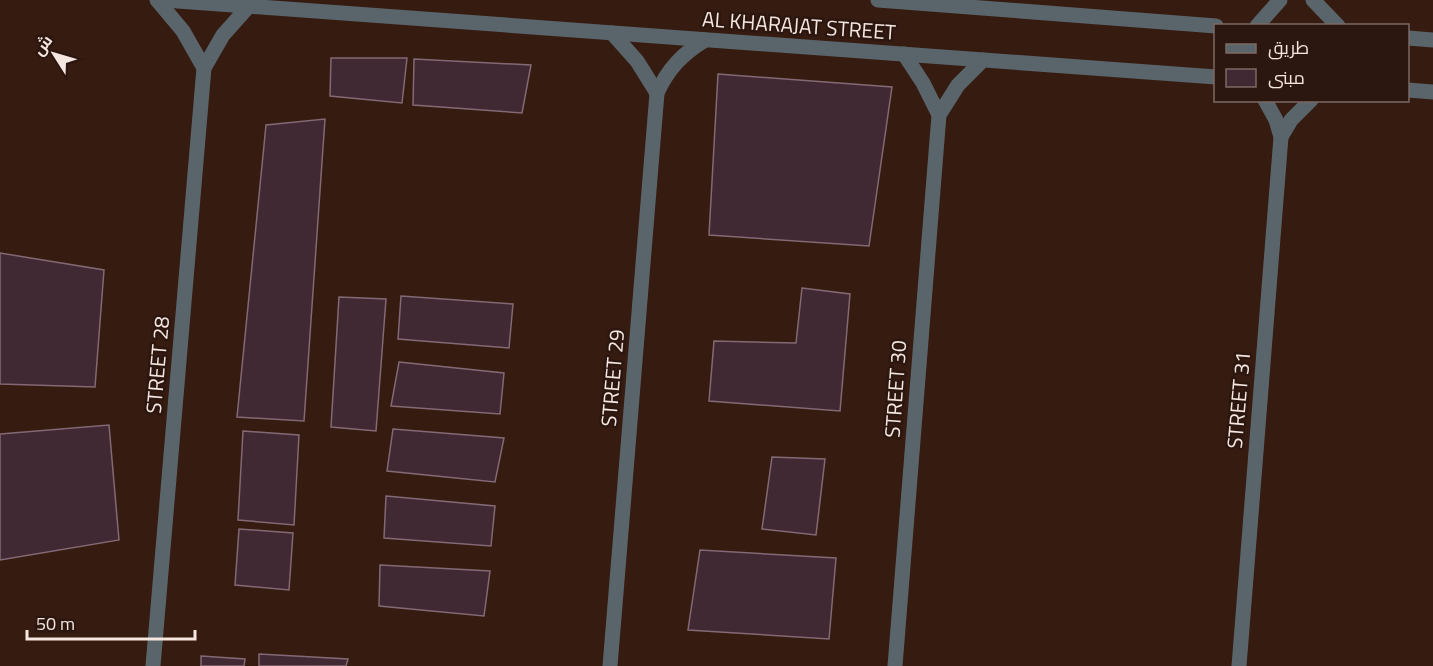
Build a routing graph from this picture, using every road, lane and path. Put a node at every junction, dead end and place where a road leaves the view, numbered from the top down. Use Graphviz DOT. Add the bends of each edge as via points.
graph roads {
  1 [pos="157,0"];
  2 [pos="164,0"];
  3 [pos="878,0"];
  4 [pos="1280,0"];
  5 [pos="1313,0"];
  6 [pos="900,1"];
  7 [pos="992,4"];
  8 [pos="248,7"];
  9 [pos="1259,24"];
  10 [pos="1336,24"];
  11 [pos="1214,26"];
  12 [pos="612,33"];
  13 [pos="1409,38"];
  14 [pos="705,40"];
  15 [pos="1433,40"];
  16 [pos="904,54"];
  17 [pos="983,60"];
  18 [pos="204,68"];
  19 [pos="1214,77"];
  20 [pos="1409,90"];
  21 [pos="1433,92"];
  22 [pos="657,93"];
  23 [pos="1266,102"];
  24 [pos="1309,102"];
  25 [pos="939,115"];
  26 [pos="1281,137"];
  27 [pos="153,666"];
  28 [pos="610,666"];
  29 [pos="896,666"];
  30 [pos="1239,666"];
  1 -- 18 [label="street" via="183,31"];
  2 -- 8 [label="street, AL KHARAJAT STREET"];
  3 -- 6 [label="street, AL KHARAJAT STREET"];
  4 -- 9 [label="street"];
  5 -- 10 [label="street"];
  6 -- 7 [label="street, AL KHARAJAT STREET"];
  7 -- 11 [label="street, AL KHARAJAT STREET"];
  8 -- 12 [label="street, AL KHARAJAT STREET"];
  8 -- 18 [label="street, STREET 28" via="223,35"];
  12 -- 14 [label="street, AL KHARAJAT STREET"];
  12 -- 22 [label="street" via="637,61"];
  13 -- 15 [label="street"];
  14 -- 16 [label="street, AL KHARAJAT STREET"];
  14 -- 22 [label="street, STREET 29" via="676,62"];
  16 -- 17 [label="street, AL KHARAJAT STREET"];
  16 -- 25 [label="street"];
  17 -- 19 [label="street, AL KHARAJAT STREET"];
  17 -- 25 [label="street, STREET 30" via="958,85"];
  18 -- 27 [label="street, STREET 28"];
  20 -- 21 [label="street"];
  22 -- 28 [label="street, STREET 29"];
  23 -- 26 [label="street, STREET 31"];
  24 -- 26 [label="street"];
  25 -- 29 [label="street, STREET 30"];
  26 -- 30 [label="street, STREET 31"];
}
